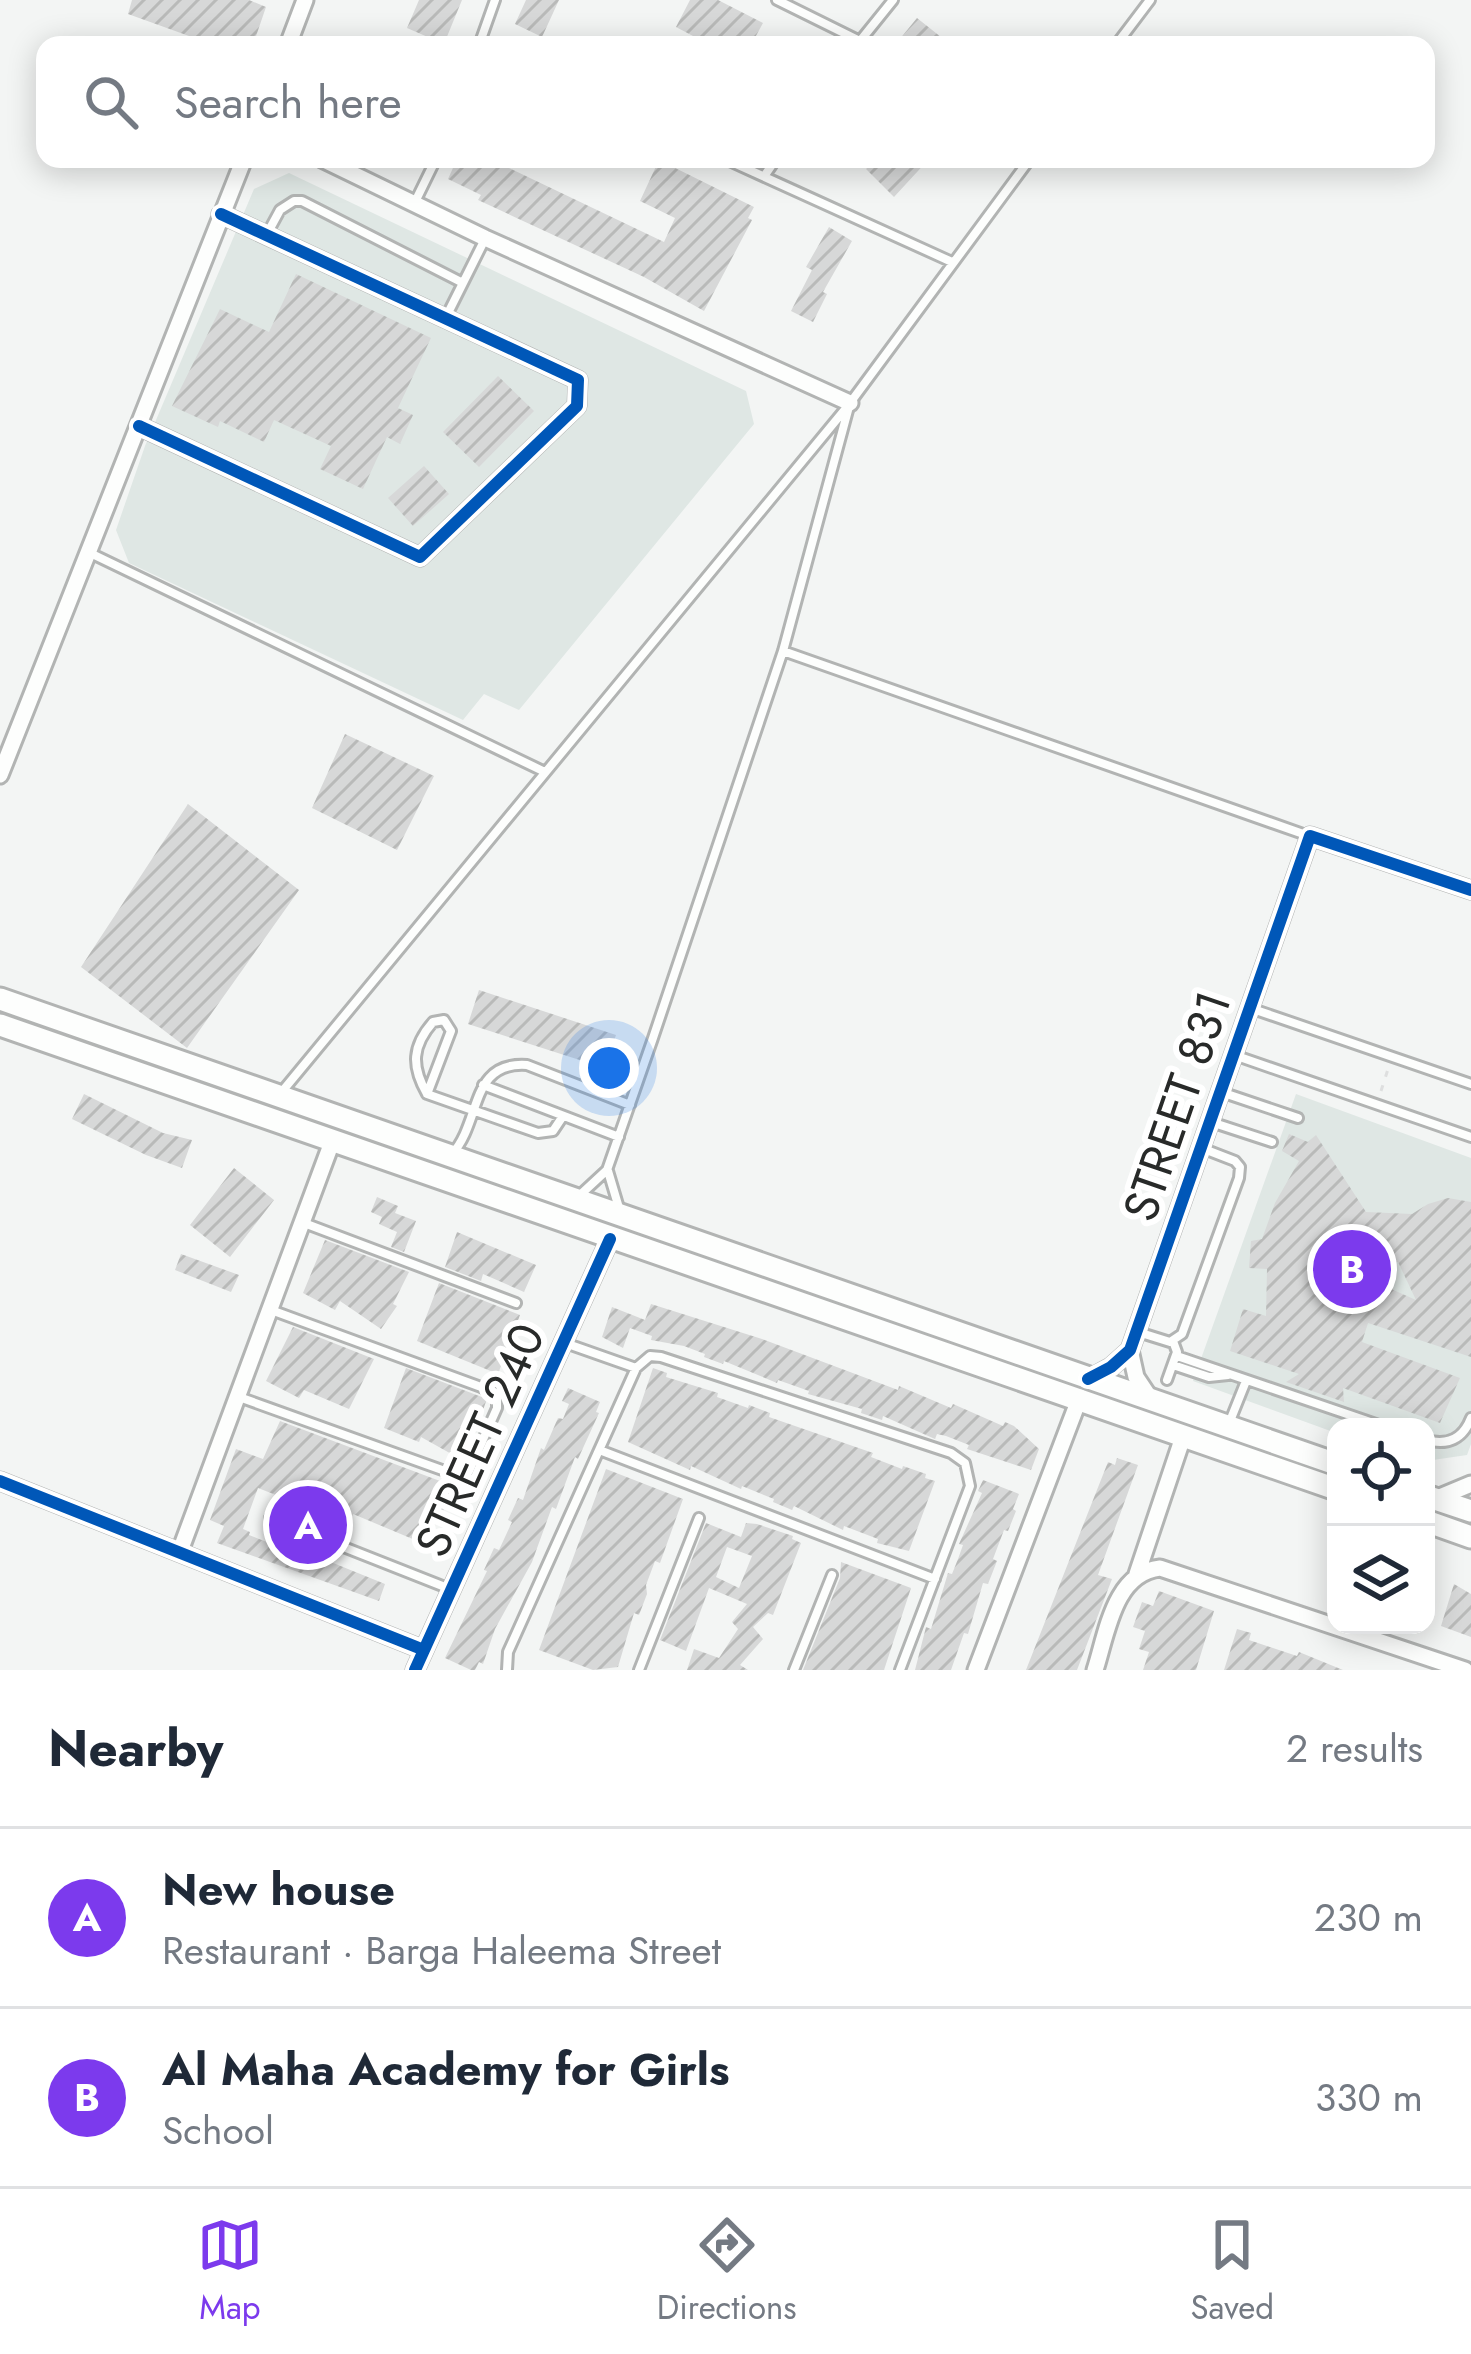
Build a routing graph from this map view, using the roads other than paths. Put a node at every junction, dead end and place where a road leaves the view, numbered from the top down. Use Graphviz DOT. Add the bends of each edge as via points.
graph roads {
  1 [pos="305,0"];
  2 [pos="495,0"];
  3 [pos="777,0"];
  4 [pos="892,0"];
  5 [pos="1150,0"];
  6 [pos="291,36"];
  7 [pos="482,36"];
  8 [pos="845,36"];
  9 [pos="864,36"];
  10 [pos="1123,36"];
  11 [pos="240,168"];
  12 [pos="340,168"];
  13 [pos="432,168"];
  14 [pos="748,168"];
  15 [pos="770,168"];
  16 [pos="1023,168"];
  17 [pos="765,175"];
  18 [pos="414,204"];
  19 [pos="221,214"];
  20 [pos="266,236"];
  21 [pos="485,238"];
  22 [pos="952,262"];
  23 [pos="463,283"];
  24 [pos="445,318"];
  25 [pos="850,403"];
  26 [pos="140,426"];
  27 [pos="88,552"];
  28 [pos="783,651"];
  29 [pos="545,772"];
  30 [pos="0,775"];
  31 [pos="1310,836"];
  32 [pos="1471,890"];
  33 [pos="0,999"];
  34 [pos="1248,1008"];
  35 [pos="0,1025"];
  36 [pos="1233,1054"];
  37 [pos="1471,1084"];
  38 [pos="483,1085"];
  39 [pos="1220,1092"];
  40 [pos="427,1094"];
  41 [pos="279,1095"];
  42 [pos="630,1105"];
  43 [pos="474,1111"];
  44 [pos="563,1116"];
  45 [pos="1298,1118"];
  46 [pos="1210,1121"];
  47 [pos="619,1137"];
  48 [pos="1471,1137"];
  49 [pos="332,1142"];
  50 [pos="1271,1142"];
  51 [pos="1201,1148"];
  52 [pos="451,1155"];
  53 [pos="608,1170"];
  54 [pos="573,1198"];
  55 [pos="624,1216"];
  56 [pos="302,1223"];
  57 [pos="610,1239"];
  58 [pos="516,1303"];
  59 [pos="270,1310"];
  60 [pos="1137,1332"];
  61 [pos="1173,1341"];
  62 [pos="563,1342"];
  63 [pos="1130,1350"];
  64 [pos="1175,1360"];
  65 [pos="636,1369"];
  66 [pos="1167,1380"];
  67 [pos="1246,1381"];
  68 [pos="1084,1388"];
  69 [pos="237,1397"];
  70 [pos="1152,1401"];
  71 [pos="1355,1418"];
  72 [pos="1471,1418"];
  73 [pos="1228,1427"];
  74 [pos="1184,1434"];
  75 [pos="1435,1440"];
  76 [pos="602,1450"];
  77 [pos="1327,1461"];
  78 [pos="0,1481"];
  79 [pos="1471,1484"];
  80 [pos="1327,1486"];
  81 [pos="1435,1496"];
  82 [pos="1435,1498"];
  83 [pos="1471,1511"];
  84 [pos="270,1517"];
  85 [pos="699,1518"];
  86 [pos="1435,1524"];
  87 [pos="1471,1537"];
  88 [pos="180,1551"];
  89 [pos="1137,1574"];
  90 [pos="832,1575"];
  91 [pos="935,1579"];
  92 [pos="452,1590"];
  93 [pos="424,1650"];
  94 [pos="1416,1662"];
  95 [pos="415,1670"];
  96 [pos="507,1670"];
  97 [pos="639,1670"];
  98 [pos="794,1670"];
  99 [pos="900,1670"];
  100 [pos="976,1670"];
  101 [pos="1095,1670"];
  102 [pos="1465,1670"];
  1 -- 6 [label="street"];
  2 -- 7 [label="lane"];
  3 -- 8 [label="lane"];
  4 -- 9 [label="lane"];
  5 -- 10 [label="lane"];
  11 -- 19 [label="street"];
  12 -- 18 [label="street"];
  13 -- 18 [label="lane"];
  14 -- 17 [label="lane"];
  15 -- 17 [label="lane"];
  16 -- 22 [label="lane"];
  17 -- 22 [label="lane"];
  18 -- 21 [label="street"];
  19 -- 20 [label="street"];
  19 -- 26 [label="street"];
  20 -- 23 [label="lane" via="294,200"];
  20 -- 24 [label="street"];
  21 -- 23 [label="lane"];
  21 -- 25 [label="street"];
  22 -- 25 [label="lane"];
  23 -- 24 [label="lane"];
  24 -- 26 [label="street" via="578,380 577,406 420,556"];
  25 -- 28 [label="lane"];
  25 -- 29 [label="lane"];
  26 -- 27 [label="street"];
  27 -- 29 [label="lane"];
  27 -- 30 [label="street"];
  28 -- 31 [label="lane"];
  28 -- 42 [label="lane"];
  29 -- 41 [label="lane"];
  31 -- 32 [label="street"];
  31 -- 34 [label="street, STREET 831"];
  33 -- 41 [label="main road"];
  34 -- 36 [label="street, STREET 831"];
  34 -- 37 [label="lane"];
  35 -- 49 [label="main road"];
  36 -- 39 [label="street, STREET 831"];
  36 -- 48 [label="lane"];
  38 -- 42 [label="lane" via="493,1071 526,1066"];
  38 -- 43 [label="lane"];
  38 -- 44 [label="lane"];
  39 -- 45 [label="lane"];
  39 -- 46 [label="street, STREET 831"];
  40 -- 40 [label="lane" via="451,1031 444,1020 433,1022 415,1050"];
  40 -- 43 [label="lane"];
  41 -- 52 [label="main road"];
  42 -- 47 [label="lane"];
  43 -- 44 [label="lane" via="546,1134"];
  43 -- 52 [label="lane"];
  44 -- 47 [label="lane"];
  46 -- 50 [label="lane"];
  46 -- 51 [label="street, STREET 831"];
  47 -- 53 [label="lane"];
  49 -- 56 [label="street"];
  49 -- 57 [label="main road"];
  51 -- 60 [label="street, STREET 831"];
  51 -- 61 [label="lane" via="1235,1161 1240,1173"];
  52 -- 54 [label="main road"];
  53 -- 54 [label="lane"];
  53 -- 55 [label="lane"];
  54 -- 55 [label="main road"];
  55 -- 68 [label="main road"];
  56 -- 58 [label="lane"];
  56 -- 59 [label="street"];
  57 -- 62 [label="street, STREET 240"];
  57 -- 68 [label="main road"];
  59 -- 69 [label="street"];
  59 -- 69 [label="lane" via="481,1387 497,1395 497,1408 469,1471 456,1474"];
  60 -- 61 [label="lane"];
  60 -- 63 [label="street, STREET 831"];
  61 -- 64 [label="lane"];
  62 -- 65 [label="lane"];
  62 -- 92 [label="street, STREET 240"];
  63 -- 68 [label="street"];
  63 -- 70 [label="street"];
  64 -- 66 [label="lane"];
  64 -- 67 [label="lane"];
  65 -- 76 [label="lane"];
  65 -- 91 [label="lane" via="661,1357 959,1457 970,1486"];
  67 -- 71 [label="lane"];
  67 -- 73 [label="lane"];
  68 -- 70 [label="main road"];
  68 -- 74 [label="main road"];
  68 -- 100 [label="street"];
  69 -- 88 [label="street"];
  70 -- 73 [label="main road"];
  72 -- 75 [label="lane" via="1454,1440"];
  73 -- 77 [label="main road"];
  74 -- 80 [label="main road"];
  74 -- 89 [label="street"];
  76 -- 91 [label="lane"];
  76 -- 96 [label="lane" via="508,1652"];
  78 -- 88 [label="street"];
  79 -- 81 [label="street"];
  82 -- 83 [label="main road"];
  84 -- 92 [label="lane"];
  85 -- 97 [label="lane"];
  86 -- 87 [label="main road"];
  88 -- 93 [label="street"];
  89 -- 94 [label="street" via="1171,1570"];
  89 -- 101 [label="street" via="1122,1592"];
  90 -- 98 [label="lane"];
  91 -- 99 [label="lane"];
  92 -- 93 [label="street, STREET 240"];
  93 -- 95 [label="street, STREET 240"];
  94 -- 102 [label="street"];
}
